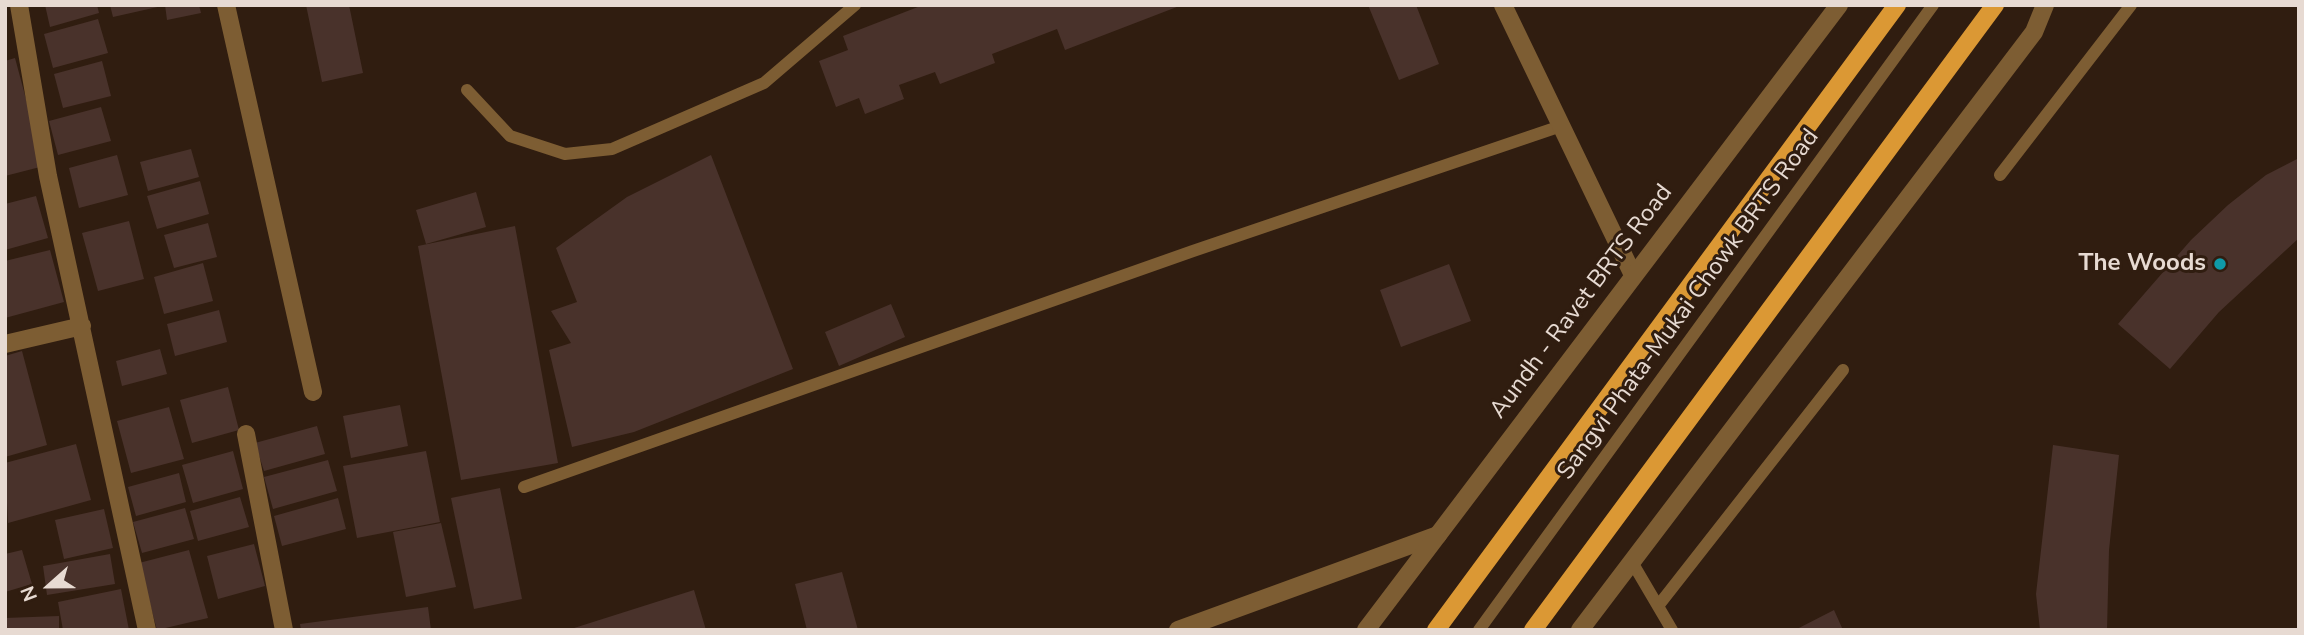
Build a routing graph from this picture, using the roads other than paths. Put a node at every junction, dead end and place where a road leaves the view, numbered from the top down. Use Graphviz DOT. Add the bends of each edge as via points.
graph roads {
  1 [pos="19,5"];
  2 [pos="226,5"];
  3 [pos="855,5"];
  4 [pos="1503,5"];
  5 [pos="1839,5"];
  6 [pos="1897,5"];
  7 [pos="1933,5"];
  8 [pos="1995,5"];
  9 [pos="2045,5"];
  10 [pos="2131,5"];
  11 [pos="467,90"];
  12 [pos="1561,126"];
  13 [pos="2000,175"];
  14 [pos="1633,275"];
  15 [pos="82,326"];
  16 [pos="5,344"];
  17 [pos="1843,370"];
  18 [pos="313,393"];
  19 [pos="246,434"];
  20 [pos="524,487"];
  21 [pos="1438,535"];
  22 [pos="1632,562"];
  23 [pos="1658,606"];
  24 [pos="147,630"];
  25 [pos="284,630"];
  26 [pos="1178,630"];
  27 [pos="1366,630"];
  28 [pos="1436,630"];
  29 [pos="1479,630"];
  30 [pos="1533,630"];
  31 [pos="1580,630"];
  32 [pos="1672,630"];
  1 -- 15 [label="street" via="48,176"];
  2 -- 18 [label="street"];
  3 -- 11 [label="lane" via="765,83 612,149 565,154 510,136"];
  4 -- 12 [label="street"];
  5 -- 14 [label="street, Aundh - Ravet BRTS Road"];
  6 -- 28 [label="main road"];
  7 -- 29 [label="lane, Sangvi Phata-Mukai Chowk BRTS Road"];
  8 -- 30 [label="main road"];
  9 -- 22 [label="street" via="2034,32"];
  10 -- 13 [label="lane"];
  12 -- 14 [label="street"];
  12 -- 20 [label="lane"];
  14 -- 21 [label="street, Aundh - Ravet BRTS Road"];
  15 -- 16 [label="street"];
  15 -- 24 [label="street"];
  17 -- 23 [label="lane"];
  19 -- 25 [label="street"];
  21 -- 26 [label="street"];
  21 -- 27 [label="street, Aundh - Ravet BRTS Road"];
  22 -- 23 [label="lane"];
  22 -- 31 [label="street"];
  23 -- 32 [label="lane"];
}
